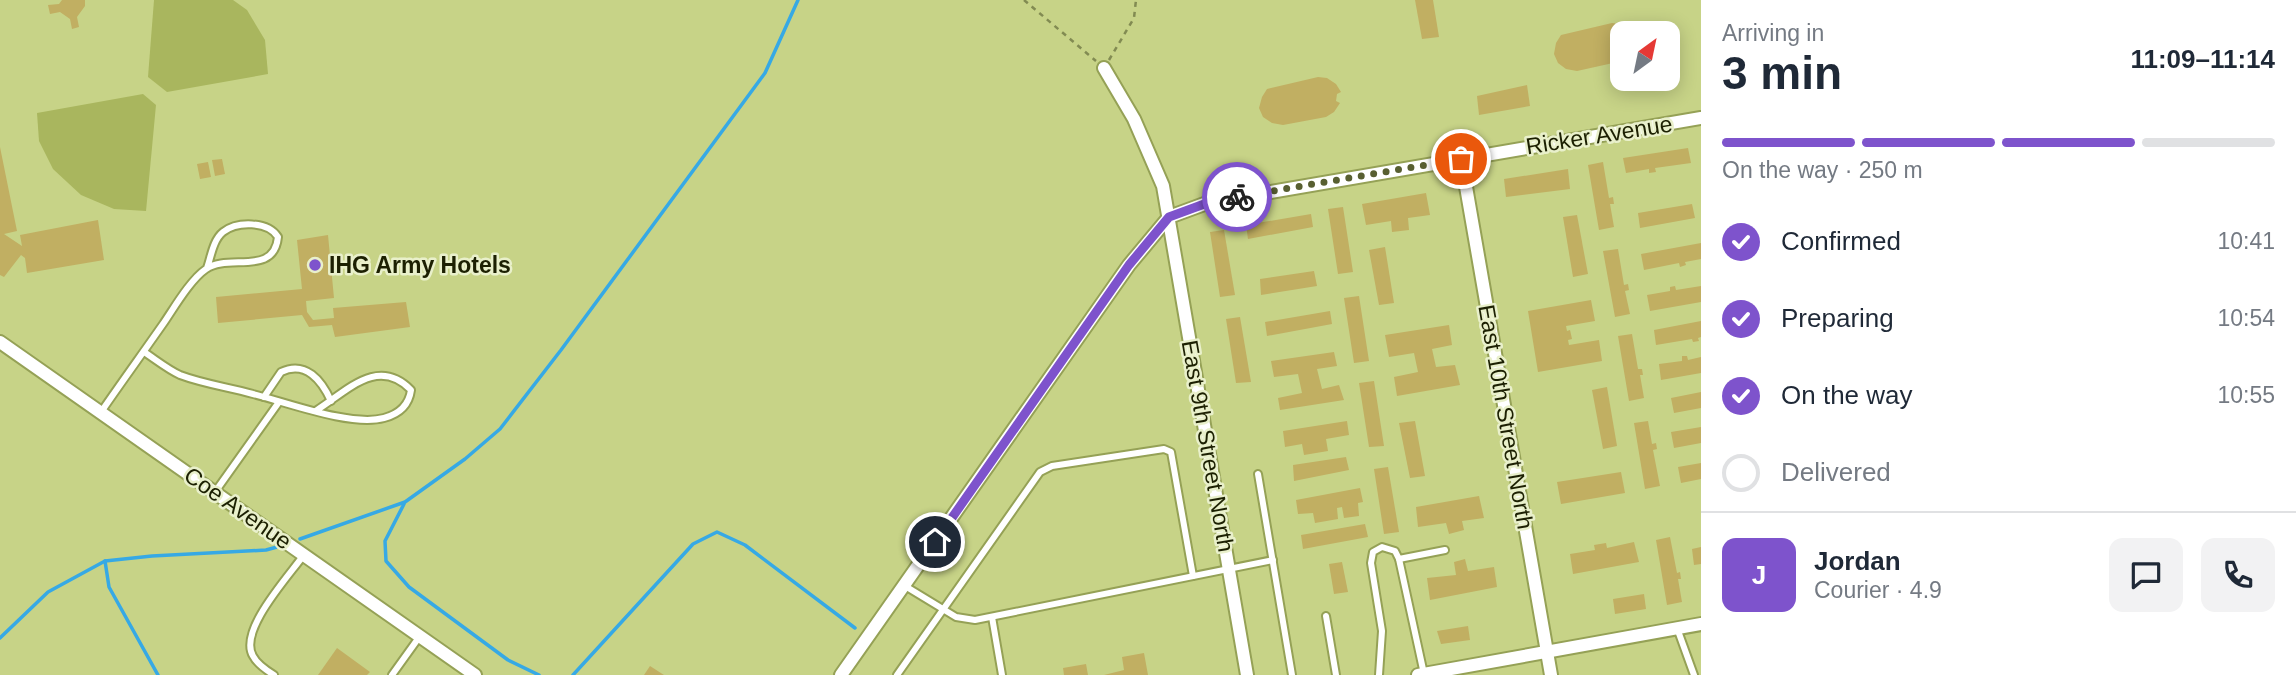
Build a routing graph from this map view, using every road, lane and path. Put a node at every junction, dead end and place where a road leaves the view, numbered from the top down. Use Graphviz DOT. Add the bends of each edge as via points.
graph roads {
  1 [pos="1024,0"];
  2 [pos="1136,0"];
  3 [pos="1104,68"];
  4 [pos="1701,118"];
  5 [pos="1461,159"];
  6 [pos="1169,217"];
  7 [pos="207,268"];
  8 [pos="0,342"];
  9 [pos="144,352"];
  10 [pos="264,397"];
  11 [pos="331,401"];
  12 [pos="279,402"];
  13 [pos="317,410"];
  14 [pos="101,412"];
  15 [pos="1258,474"];
  16 [pos="215,492"];
  17 [pos="1445,550"];
  18 [pos="304,554"];
  19 [pos="1399,559"];
  20 [pos="1273,560"];
  21 [pos="1229,569"];
  22 [pos="1194,576"];
  23 [pos="904,586"];
  24 [pos="942,609"];
  25 [pos="1326,616"];
  26 [pos="992,617"];
  27 [pos="1701,624"];
  28 [pos="1677,628"];
  29 [pos="420,636"];
  30 [pos="1546,651"];
  31 [pos="1421,674"];
  32 [pos="274,675"];
  33 [pos="393,675"];
  34 [pos="475,675"];
  35 [pos="841,675"];
  36 [pos="897,675"];
  37 [pos="1002,675"];
  38 [pos="1247,675"];
  39 [pos="1292,675"];
  40 [pos="1336,675"];
  41 [pos="1379,675"];
  42 [pos="1551,675"];
  43 [pos="1694,675"];
  1 -- 3 [label="path"];
  2 -- 3 [label="path" via="1134,18"];
  3 -- 6 [label="street, East 9th Street North" via="1134,118 1163,186"];
  4 -- 5 [label="street, Ricker Avenue"];
  5 -- 6 [label="street, Ricker Avenue" via="1207,203"];
  5 -- 30 [label="street, East 10th Street North"];
  6 -- 21 [label="street, East 9th Street North"];
  6 -- 23 [label="street" via="1129,265"];
  7 -- 7 [label="lane" via="261,261 272,254 278,237 267,226 236,226 222,233"];
  7 -- 9 [label="lane"];
  8 -- 14 [label="street, Coe Avenue"];
  9 -- 10 [label="lane" via="177,374"];
  9 -- 14 [label="lane"];
  10 -- 11 [label="lane" via="281,372 297,368 313,374"];
  10 -- 12 [label="lane"];
  11 -- 13 [label="lane"];
  11 -- 13 [label="lane" via="374,374 390,375 411,390 410,400 400,411 384,418 351,418"];
  12 -- 13 [label="lane"];
  12 -- 16 [label="lane"];
  14 -- 16 [label="street, Coe Avenue"];
  15 -- 20 [label="lane"];
  16 -- 18 [label="street, Coe Avenue"];
  17 -- 19 [label="lane"];
  18 -- 29 [label="street, Coe Avenue"];
  18 -- 32 [label="lane" via="250,638 252,654"];
  19 -- 31 [label="lane"];
  19 -- 41 [label="lane" via="1386,547 1371,556 1382,631"];
  20 -- 21 [label="lane"];
  20 -- 39 [label="lane"];
  21 -- 22 [label="lane"];
  21 -- 38 [label="street, East 9th Street North"];
  22 -- 24 [label="lane" via="1171,452 1164,449 1052,466 1040,472"];
  22 -- 26 [label="lane"];
  23 -- 24 [label="lane"];
  23 -- 35 [label="street"];
  24 -- 26 [label="lane" via="956,617"];
  24 -- 36 [label="lane"];
  25 -- 40 [label="lane"];
  26 -- 37 [label="lane"];
  27 -- 28 [label="street"];
  28 -- 30 [label="street"];
  28 -- 43 [label="lane"];
  29 -- 33 [label="lane"];
  29 -- 34 [label="street, Coe Avenue"];
  30 -- 31 [label="street"];
  30 -- 42 [label="street, East 10th Street North"];
}
